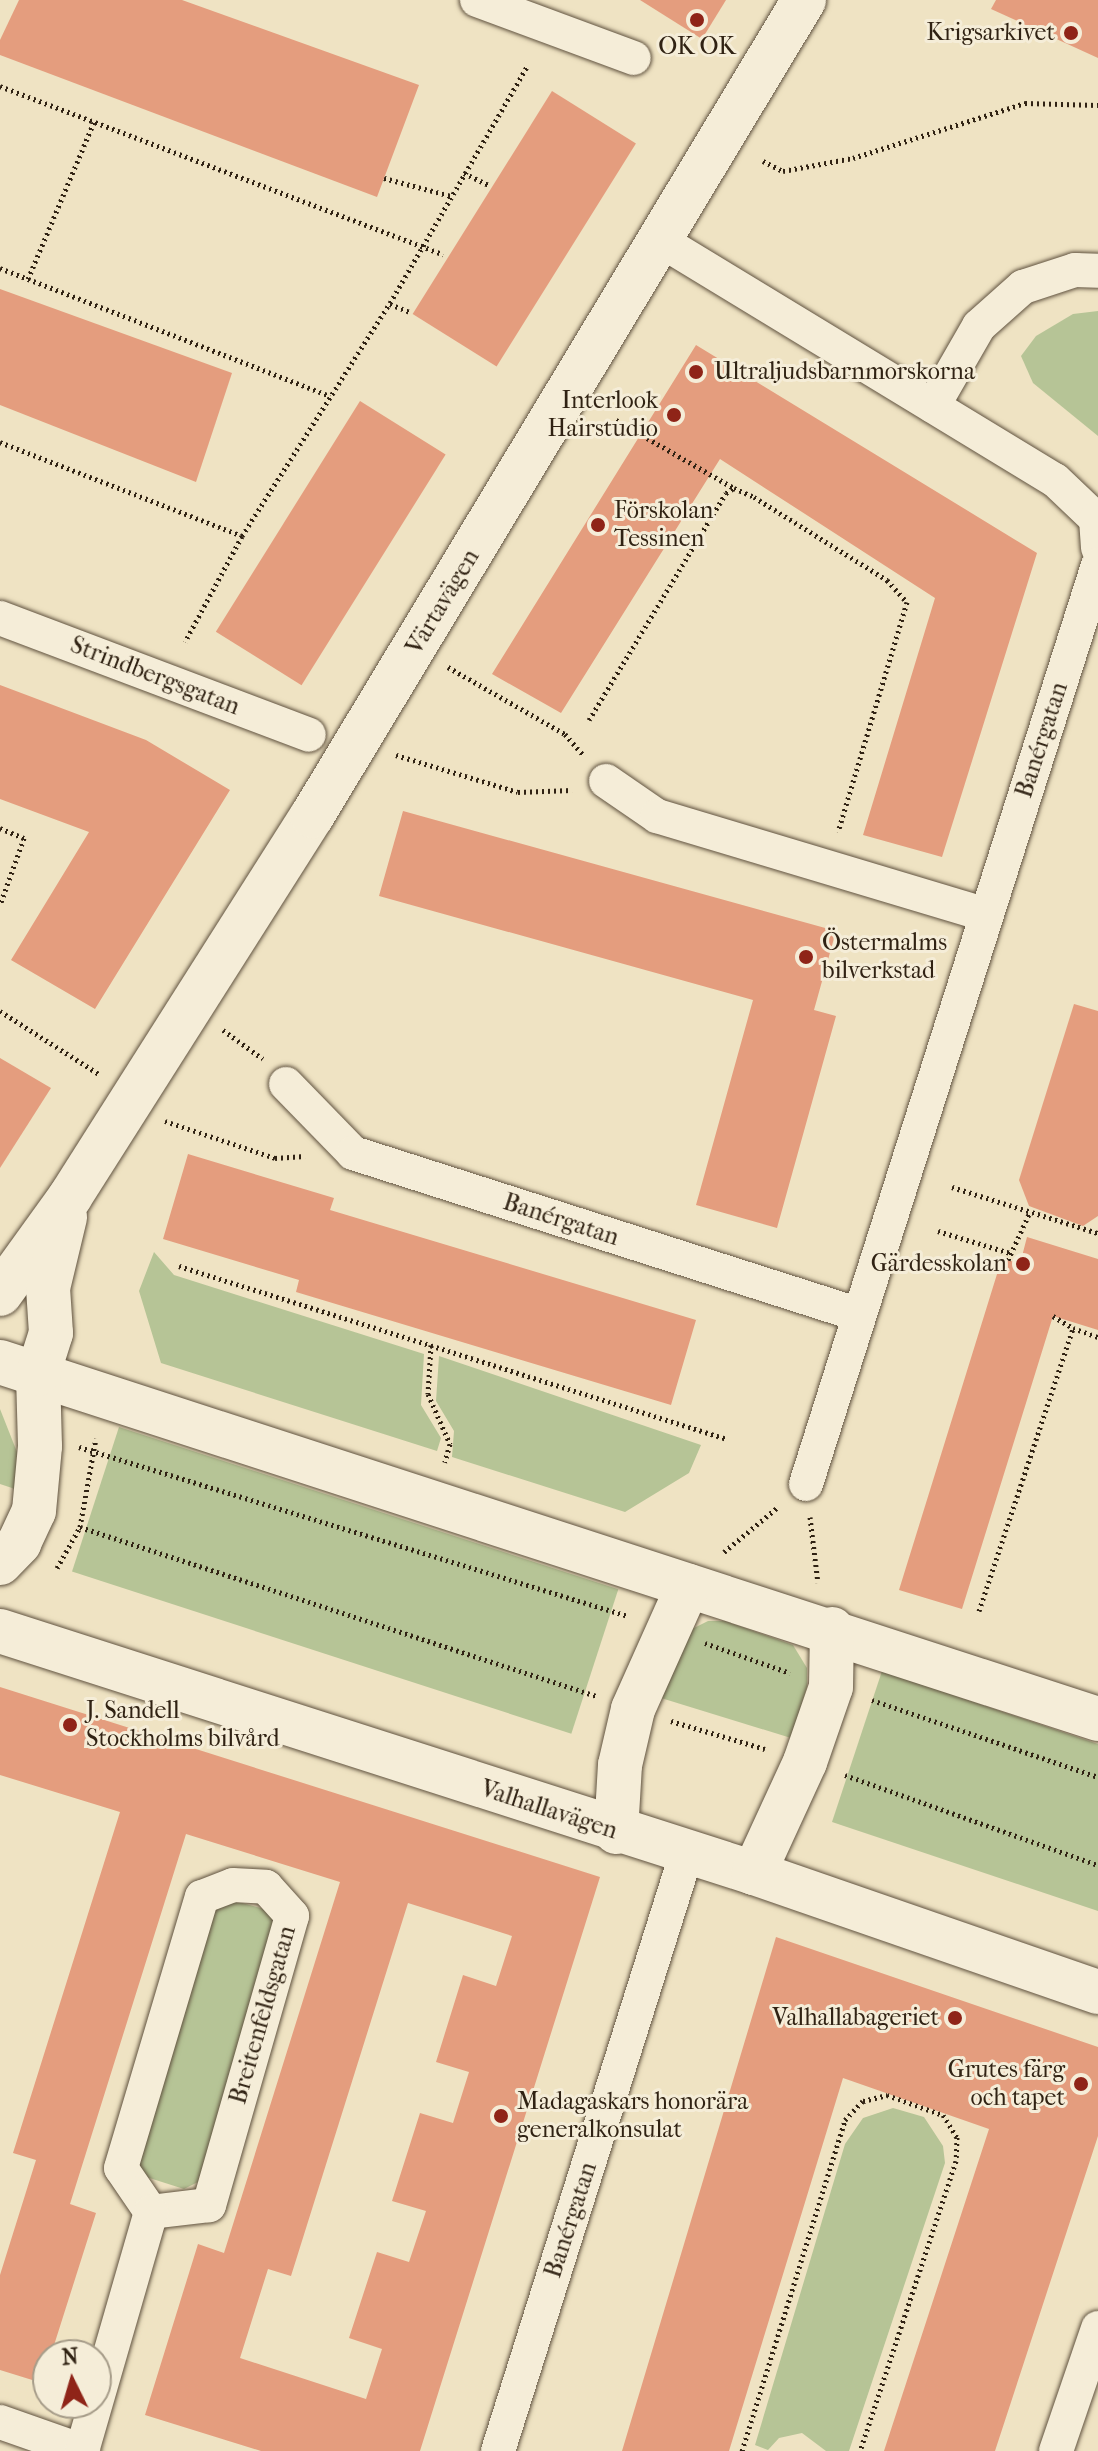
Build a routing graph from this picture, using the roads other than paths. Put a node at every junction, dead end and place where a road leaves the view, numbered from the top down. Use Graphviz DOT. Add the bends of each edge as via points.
graph roads {
  1 [pos="477,0"];
  2 [pos="804,0"];
  3 [pos="634,58"];
  4 [pos="658,239"];
  5 [pos="1098,271"];
  6 [pos="933,406"];
  7 [pos="1098,548"];
  8 [pos="1098,565"];
  9 [pos="0,618"];
  10 [pos="309,735"];
  11 [pos="606,781"];
  12 [pos="986,915"];
  13 [pos="286,1084"];
  14 [pos="70,1197"];
  15 [pos="0,1294"];
  16 [pos="860,1315"];
  17 [pos="19,1368"];
  18 [pos="806,1484"];
  19 [pos="0,1563"];
  20 [pos="688,1586"];
  21 [pos="832,1629"];
  22 [pos="0,1631"];
  23 [pos="1098,1719"];
  24 [pos="616,1832"];
  25 [pos="687,1852"];
  26 [pos="754,1873"];
  27 [pos="1098,1992"];
  28 [pos="151,2212"];
  29 [pos="1098,2328"];
  30 [pos="0,2422"];
  31 [pos="83,2451"];
  32 [pos="498,2451"];
  33 [pos="1056,2451"];
  1 -- 3 [label="street"];
  2 -- 4 [label="main road, Värtavägen"];
  4 -- 6 [label="street"];
  4 -- 14 [label="main road, Värtavägen" via="321,803"];
  5 -- 6 [label="street" via="1075,270 1023,287 979,326"];
  6 -- 7 [label="street" via="1055,480 1096,519"];
  8 -- 12 [label="street, Banérgatan"];
  9 -- 10 [label="street, Strindbergsgatan"];
  11 -- 12 [label="street" via="657,816"];
  12 -- 16 [label="street, Banérgatan"];
  13 -- 16 [label="street, Banérgatan" via="353,1153"];
  14 -- 15 [label="main road, Värtavägen"];
  14 -- 17 [label="main road, Värtavägen" via="48,1288 51,1333"];
  16 -- 18 [label="street, Banérgatan"];
  17 -- 19 [label="main road, Värtavägen" via="40,1446 34,1511 19,1543"];
  17 -- 20 [label="main road"];
  20 -- 21 [label="main road"];
  20 -- 24 [label="main road" via="633,1709 620,1765"];
  21 -- 23 [label="main road"];
  21 -- 26 [label="main road" via="831,1687 805,1762"];
  22 -- 24 [label="main road, Valhallavägen"];
  24 -- 25 [label="main road, Valhallavägen"];
  25 -- 26 [label="main road, Valhallavägen"];
  25 -- 32 [label="street, Banérgatan"];
  26 -- 27 [label="main road, Valhallavägen"];
  28 -- 28 [label="street, Breitenfeldsgatan" via="209,2205 292,1916 266,1887 233,1885 202,1897 121,2168"];
  28 -- 31 [label="street"];
  29 -- 33 [label="street"];
  30 -- 31 [label="street"];
}
